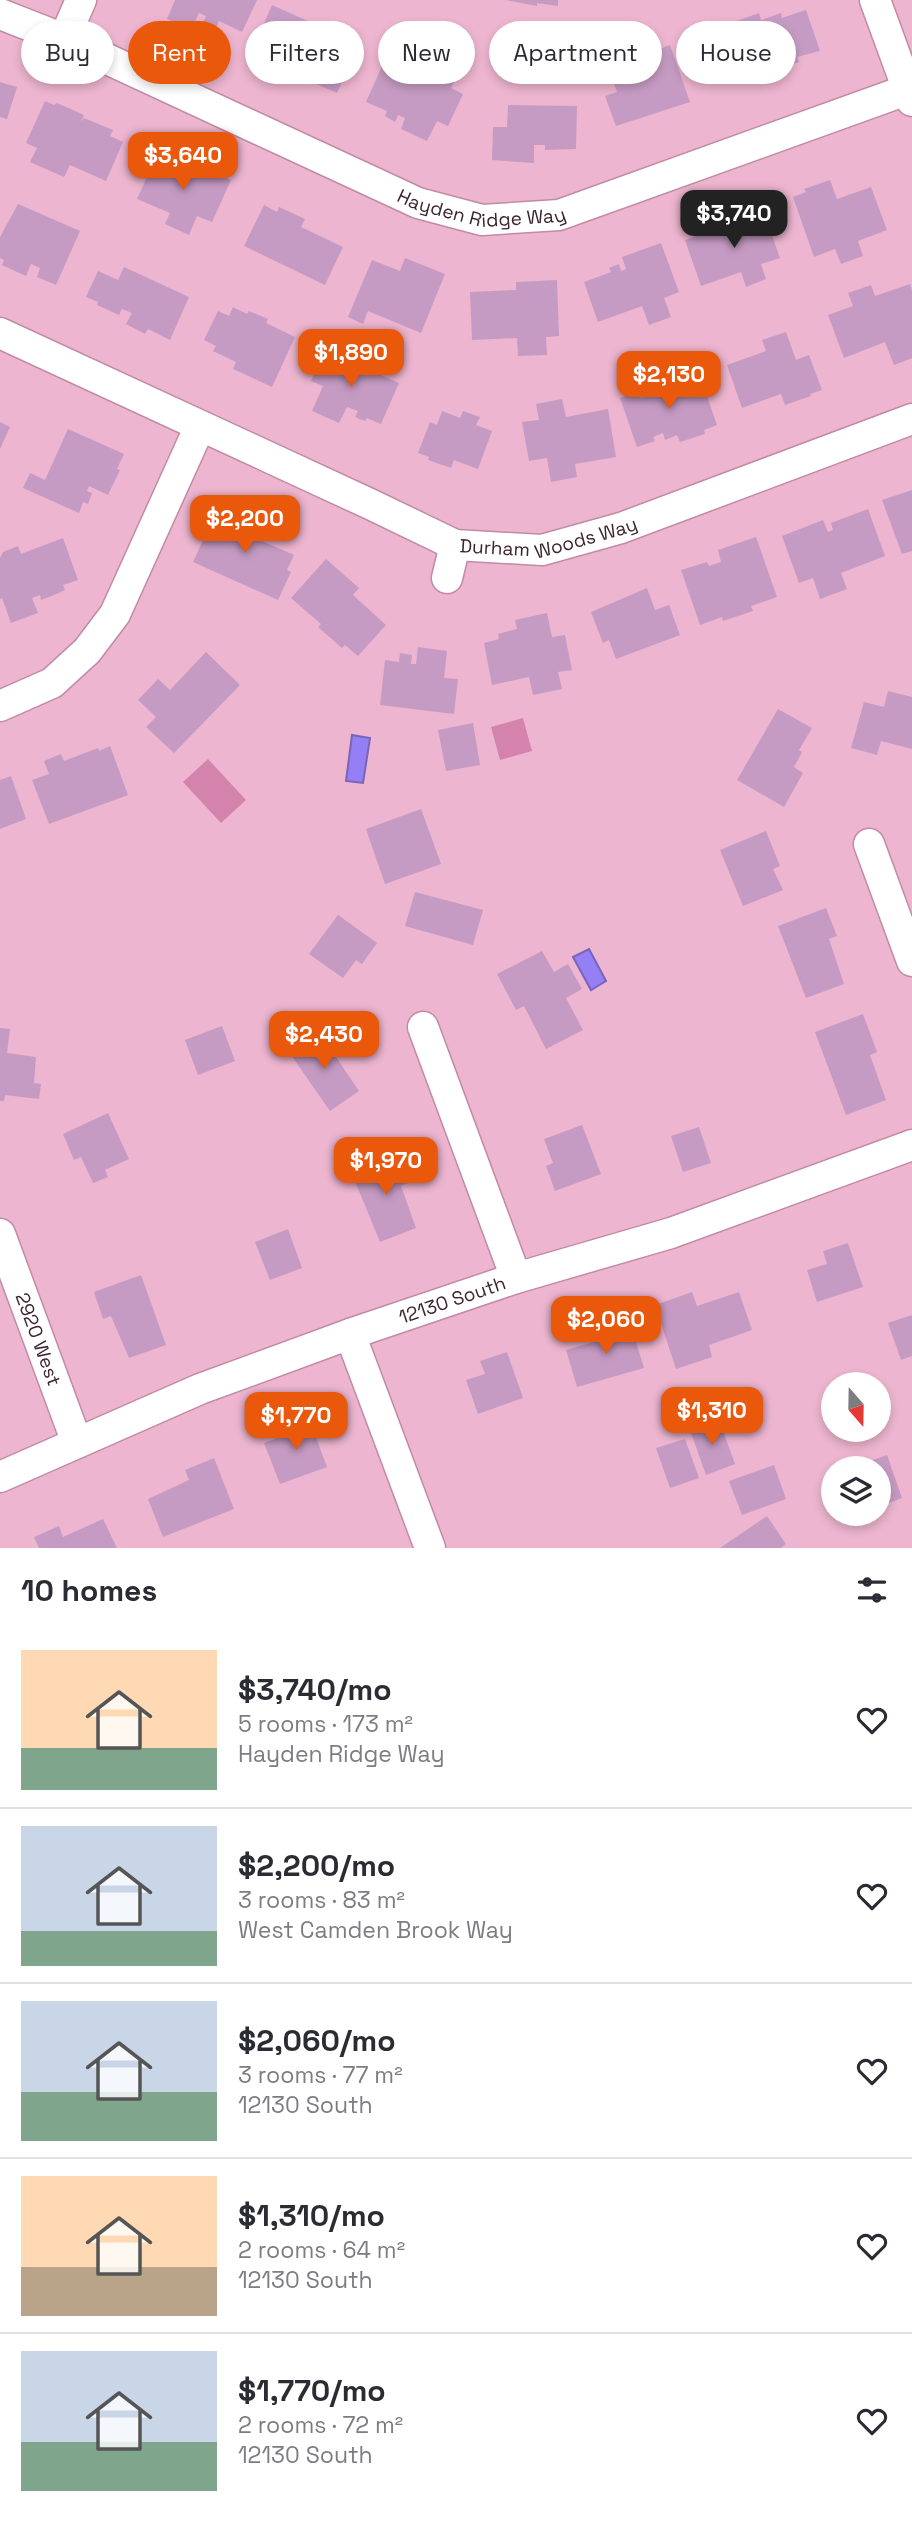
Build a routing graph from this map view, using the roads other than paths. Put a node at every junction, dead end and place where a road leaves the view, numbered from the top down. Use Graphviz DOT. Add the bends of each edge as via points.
graph roads {
  1 [pos="81,0"];
  2 [pos="876,0"];
  3 [pos="0,14"];
  4 [pos="72,21"];
  5 [pos="21,22"];
  6 [pos="114,62"];
  7 [pos="911,93"];
  8 [pos="0,333"];
  9 [pos="912,419"];
  10 [pos="200,426"];
  11 [pos="455,545"];
  12 [pos="446,578"];
  13 [pos="0,706"];
  14 [pos="869,844"];
  15 [pos="912,961"];
  16 [pos="423,1027"];
  17 [pos="912,1144"];
  18 [pos="0,1234"];
  19 [pos="516,1279"];
  20 [pos="350,1335"];
  21 [pos="77,1443"];
  22 [pos="0,1477"];
  23 [pos="430,1548"];
  1 -- 4 [label="street"];
  2 -- 7 [label="street"];
  3 -- 5 [label="street, Hayden Ridge Way"];
  6 -- 7 [label="street, Hayden Ridge Way" via="418,203 482,220 559,215"];
  8 -- 10 [label="street, Durham Woods Way"];
  9 -- 11 [label="street, Durham Woods Way" via="608,532 542,550"];
  10 -- 11 [label="street, Durham Woods Way"];
  10 -- 13 [label="street" via="115,614 87,651 52,682"];
  11 -- 12 [label="street"];
  14 -- 15 [label="street"];
  16 -- 19 [label="street"];
  17 -- 19 [label="street, 12130 South" via="671,1233"];
  18 -- 21 [label="street, 2920 West"];
  19 -- 20 [label="street, 12130 South"];
  20 -- 21 [label="street, 12130 South" via="200,1389"];
  20 -- 23 [label="street"];
  21 -- 22 [label="street, 12130 South"];
}
